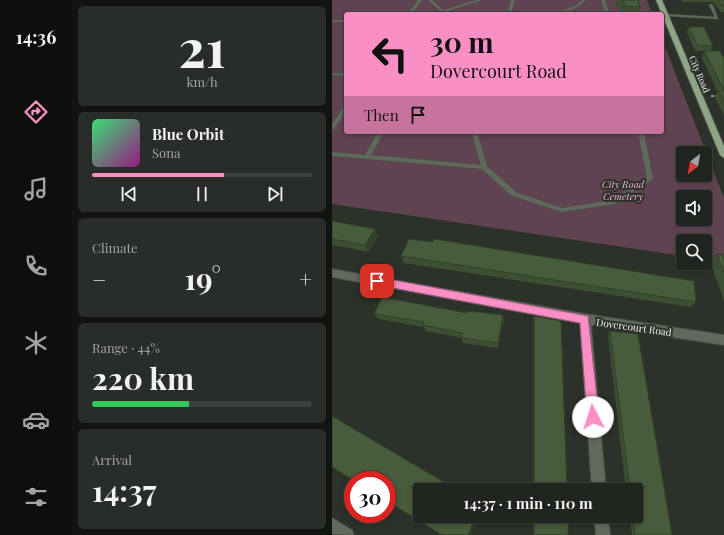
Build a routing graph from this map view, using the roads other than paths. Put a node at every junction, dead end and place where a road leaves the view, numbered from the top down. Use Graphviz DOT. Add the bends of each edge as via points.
graph roads {
  1 [pos="420,0"];
  2 [pos="430,0"];
  3 [pos="480,0"];
  4 [pos="513,0"];
  5 [pos="584,0"];
  6 [pos="603,0"];
  7 [pos="659,0"];
  8 [pos="711,5"];
  9 [pos="411,12"];
  10 [pos="443,12"];
  11 [pos="447,12"];
  12 [pos="509,12"];
  13 [pos="561,12"];
  14 [pos="607,12"];
  15 [pos="666,15"];
  16 [pos="332,21"];
  17 [pos="344,21"];
  18 [pos="332,74"];
  19 [pos="344,75"];
  20 [pos="344,110"];
  21 [pos="332,128"];
  22 [pos="380,134"];
  23 [pos="475,134"];
  24 [pos="641,134"];
  25 [pos="332,154"];
  26 [pos="724,155"];
  27 [pos="367,157"];
  28 [pos="484,166"];
  29 [pos="332,272"];
  30 [pos="585,319"];
  31 [pos="724,340"];
  32 [pos="598,483"];
  33 [pos="602,523"];
  34 [pos="332,525"];
  35 [pos="347,535"];
  36 [pos="603,535"];
  1 -- 9 [label="lane"];
  2 -- 10 [label="lane"];
  3 -- 11 [label="lane"];
  4 -- 12 [label="lane"];
  5 -- 13 [label="lane" via="576,7"];
  6 -- 14 [label="lane"];
  7 -- 15 [label="main road, City Road"];
  8 -- 15 [label="lane" via="717,18"];
  15 -- 26 [label="main road, City Road"];
  16 -- 17 [label="lane"];
  18 -- 19 [label="lane"];
  20 -- 21 [label="lane"];
  22 -- 27 [label="lane"];
  23 -- 28 [label="lane"];
  24 -- 28 [label="lane" via="650,180 613,202 562,210 514,194"];
  25 -- 27 [label="lane"];
  27 -- 28 [label="lane"];
  29 -- 30 [label="street, Dovercourt Road"];
  30 -- 31 [label="street, Dovercourt Road"];
  30 -- 32 [label="street"];
  33 -- 36 [label="street"];
  34 -- 35 [label="street"];
}
